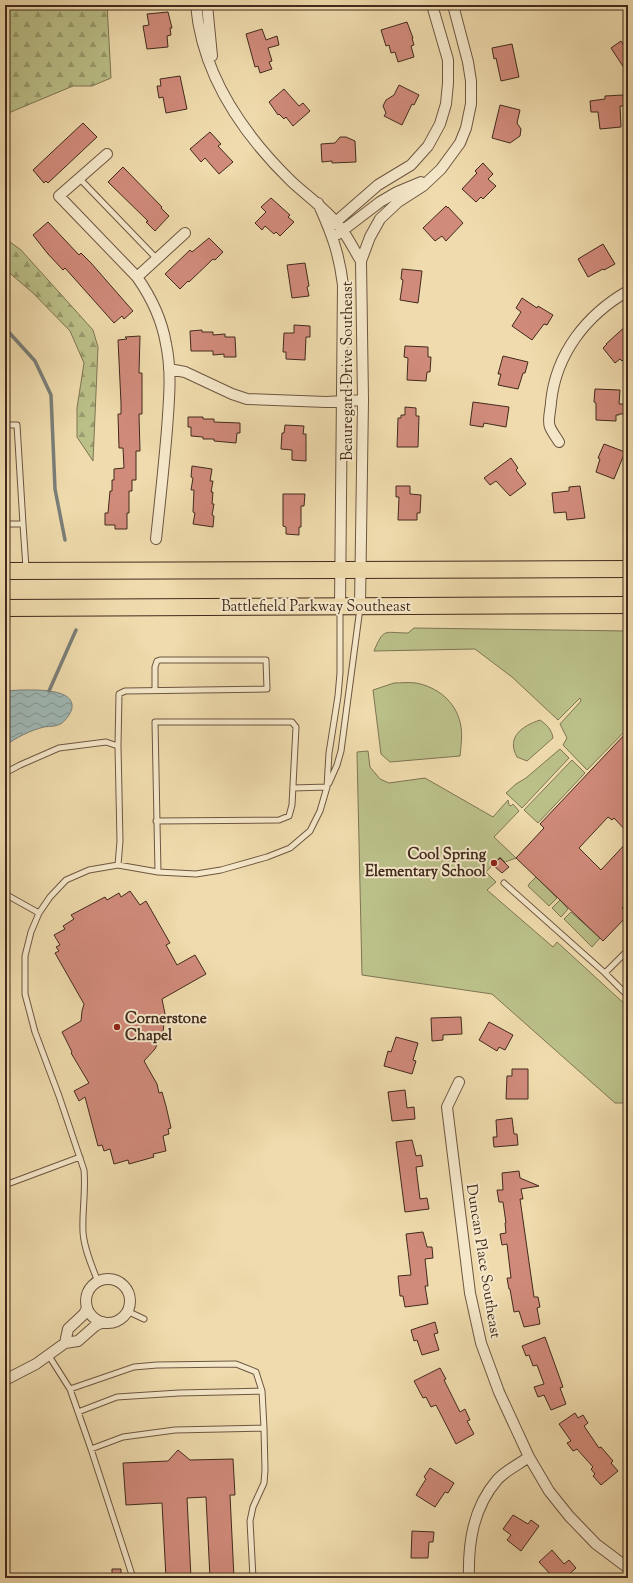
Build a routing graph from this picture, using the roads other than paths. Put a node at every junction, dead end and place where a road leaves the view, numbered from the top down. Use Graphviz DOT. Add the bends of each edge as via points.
graph roads {
  1 [pos="196,5"];
  2 [pos="207,5"];
  3 [pos="432,5"];
  4 [pos="453,5"];
  5 [pos="215,78"];
  6 [pos="107,154"];
  7 [pos="441,170"];
  8 [pos="79,178"];
  9 [pos="333,229"];
  10 [pos="342,231"];
  11 [pos="185,233"];
  12 [pos="157,259"];
  13 [pos="361,261"];
  14 [pos="137,277"];
  15 [pos="628,292"];
  16 [pos="169,369"];
  17 [pos="363,400"];
  18 [pos="341,401"];
  19 [pos="5,424"];
  20 [pos="559,442"];
  21 [pos="5,524"];
  22 [pos="23,524"];
  23 [pos="156,539"];
  24 [pos="628,569"];
  25 [pos="340,570"];
  26 [pos="361,570"];
  27 [pos="5,571"];
  28 [pos="27,571"];
  29 [pos="628,604"];
  30 [pos="340,606"];
  31 [pos="360,606"];
  32 [pos="5,608"];
  33 [pos="155,690"];
  34 [pos="118,746"];
  35 [pos="5,774"];
  36 [pos="327,787"];
  37 [pos="293,788"];
  38 [pos="156,821"];
  39 [pos="118,865"];
  40 [pos="158,872"];
  41 [pos="504,883"];
  42 [pos="5,894"];
  43 [pos="39,913"];
  44 [pos="628,950"];
  45 [pos="605,973"];
  46 [pos="628,996"];
  47 [pos="459,1082"];
  48 [pos="80,1157"];
  49 [pos="5,1185"];
  50 [pos="98,1282"];
  51 [pos="87,1308"];
  52 [pos="127,1311"];
  53 [pos="144,1319"];
  54 [pos="103,1322"];
  55 [pos="65,1344"];
  56 [pos="49,1356"];
  57 [pos="5,1380"];
  58 [pos="70,1390"];
  59 [pos="262,1391"];
  60 [pos="78,1412"];
  61 [pos="264,1428"];
  62 [pos="91,1449"];
  63 [pos="529,1457"];
  64 [pos="628,1568"];
  65 [pos="133,1578"];
  66 [pos="253,1578"];
  67 [pos="469,1578"];
  1 -- 5 [label="street" via="203,46"];
  2 -- 5 [label="street"];
  3 -- 9 [label="street" via="448,60 447,97 440,124 428,146 411,165 378,185"];
  4 -- 7 [label="street, Beauregard Drive Southeast" via="468,62 471,104 460,143"];
  5 -- 9 [label="street" via="230,108 267,156 292,182 318,203"];
  6 -- 8 [label="street"];
  7 -- 10 [label="street, Beauregard Drive Southeast" via="380,202"];
  7 -- 13 [label="street, Beauregard Drive Southeast" via="380,219"];
  8 -- 12 [label="lane"];
  8 -- 14 [label="street" via="59,196"];
  9 -- 10 [label="street"];
  9 -- 18 [label="street, Beauregard Drive Southeast" via="341,262 343,285"];
  10 -- 13 [label="street"];
  11 -- 12 [label="street"];
  12 -- 14 [label="street"];
  13 -- 17 [label="street, Beauregard Drive Southeast"];
  14 -- 16 [label="street" via="146,290 162,326"];
  15 -- 20 [label="street" via="597,313 581,329 560,366 553,386 549,426"];
  16 -- 18 [label="street" via="184,372 247,399"];
  16 -- 23 [label="street" via="169,402"];
  17 -- 18 [label="street"];
  17 -- 26 [label="street, Beauregard Drive Southeast"];
  18 -- 25 [label="street, Beauregard Drive Southeast"];
  19 -- 22 [label="lane" via="17,424"];
  21 -- 22 [label="lane"];
  22 -- 28 [label="lane"];
  24 -- 26 [label="main road"];
  25 -- 26 [label="main road"];
  25 -- 28 [label="main road"];
  25 -- 30 [label="street, Beauregard Drive Southeast"];
  26 -- 31 [label="street, Beauregard Drive Southeast"];
  27 -- 28 [label="main road"];
  29 -- 31 [label="main road, Battlefield Parkway Southeast"];
  30 -- 31 [label="main road, Battlefield Parkway Southeast"];
  30 -- 32 [label="main road, Battlefield Parkway Southeast"];
  30 -- 36 [label="lane" via="340,673"];
  31 -- 36 [label="lane" via="341,751"];
  33 -- 33 [label="lane" via="266,689 266,660 160,660 155,666"];
  33 -- 34 [label="lane" via="125,691 119,694"];
  34 -- 35 [label="lane" via="106,742 59,748"];
  34 -- 39 [label="lane"];
  36 -- 37 [label="lane"];
  36 -- 40 [label="lane" via="320,811 310,831 290,848 221,870 196,874"];
  37 -- 38 [label="lane" via="289,816 279,820"];
  37 -- 38 [label="lane" via="296,727 292,722 155,722"];
  38 -- 40 [label="lane"];
  39 -- 40 [label="lane"];
  39 -- 43 [label="lane" via="89,870 66,880"];
  41 -- 45 [label="lane"];
  42 -- 43 [label="lane"];
  43 -- 48 [label="lane" via="25,956 25,994 35,1032"];
  44 -- 45 [label="lane"];
  45 -- 46 [label="lane"];
  47 -- 63 [label="street, Duncan Place Southeast" via="447,1107 470,1293 481,1343 499,1392"];
  48 -- 49 [label="lane"];
  48 -- 50 [label="lane" via="85,1179 84,1242"];
  50 -- 51 [label="street" via="88,1293"];
  50 -- 52 [label="street" via="114,1281 123,1286 129,1298"];
  51 -- 54 [label="street" via="91,1315"];
  51 -- 55 [label="street" via="68,1329"];
  52 -- 53 [label="lane"];
  52 -- 54 [label="street" via="119,1320"];
  54 -- 55 [label="street" via="78,1342"];
  55 -- 56 [label="street"];
  56 -- 57 [label="street"];
  56 -- 58 [label="lane"];
  58 -- 59 [label="lane" via="134,1367 236,1364 256,1372"];
  58 -- 60 [label="lane"];
  59 -- 60 [label="lane" via="117,1397"];
  59 -- 61 [label="lane"];
  60 -- 62 [label="lane"];
  61 -- 62 [label="lane" via="167,1431 123,1437"];
  61 -- 66 [label="lane" via="264,1483 253,1507 250,1521"];
  62 -- 65 [label="lane"];
  63 -- 64 [label="street, Duncan Place Southeast" via="569,1516 596,1544"];
  63 -- 67 [label="street" via="497,1480 482,1504 472,1527 468,1556"];
}
